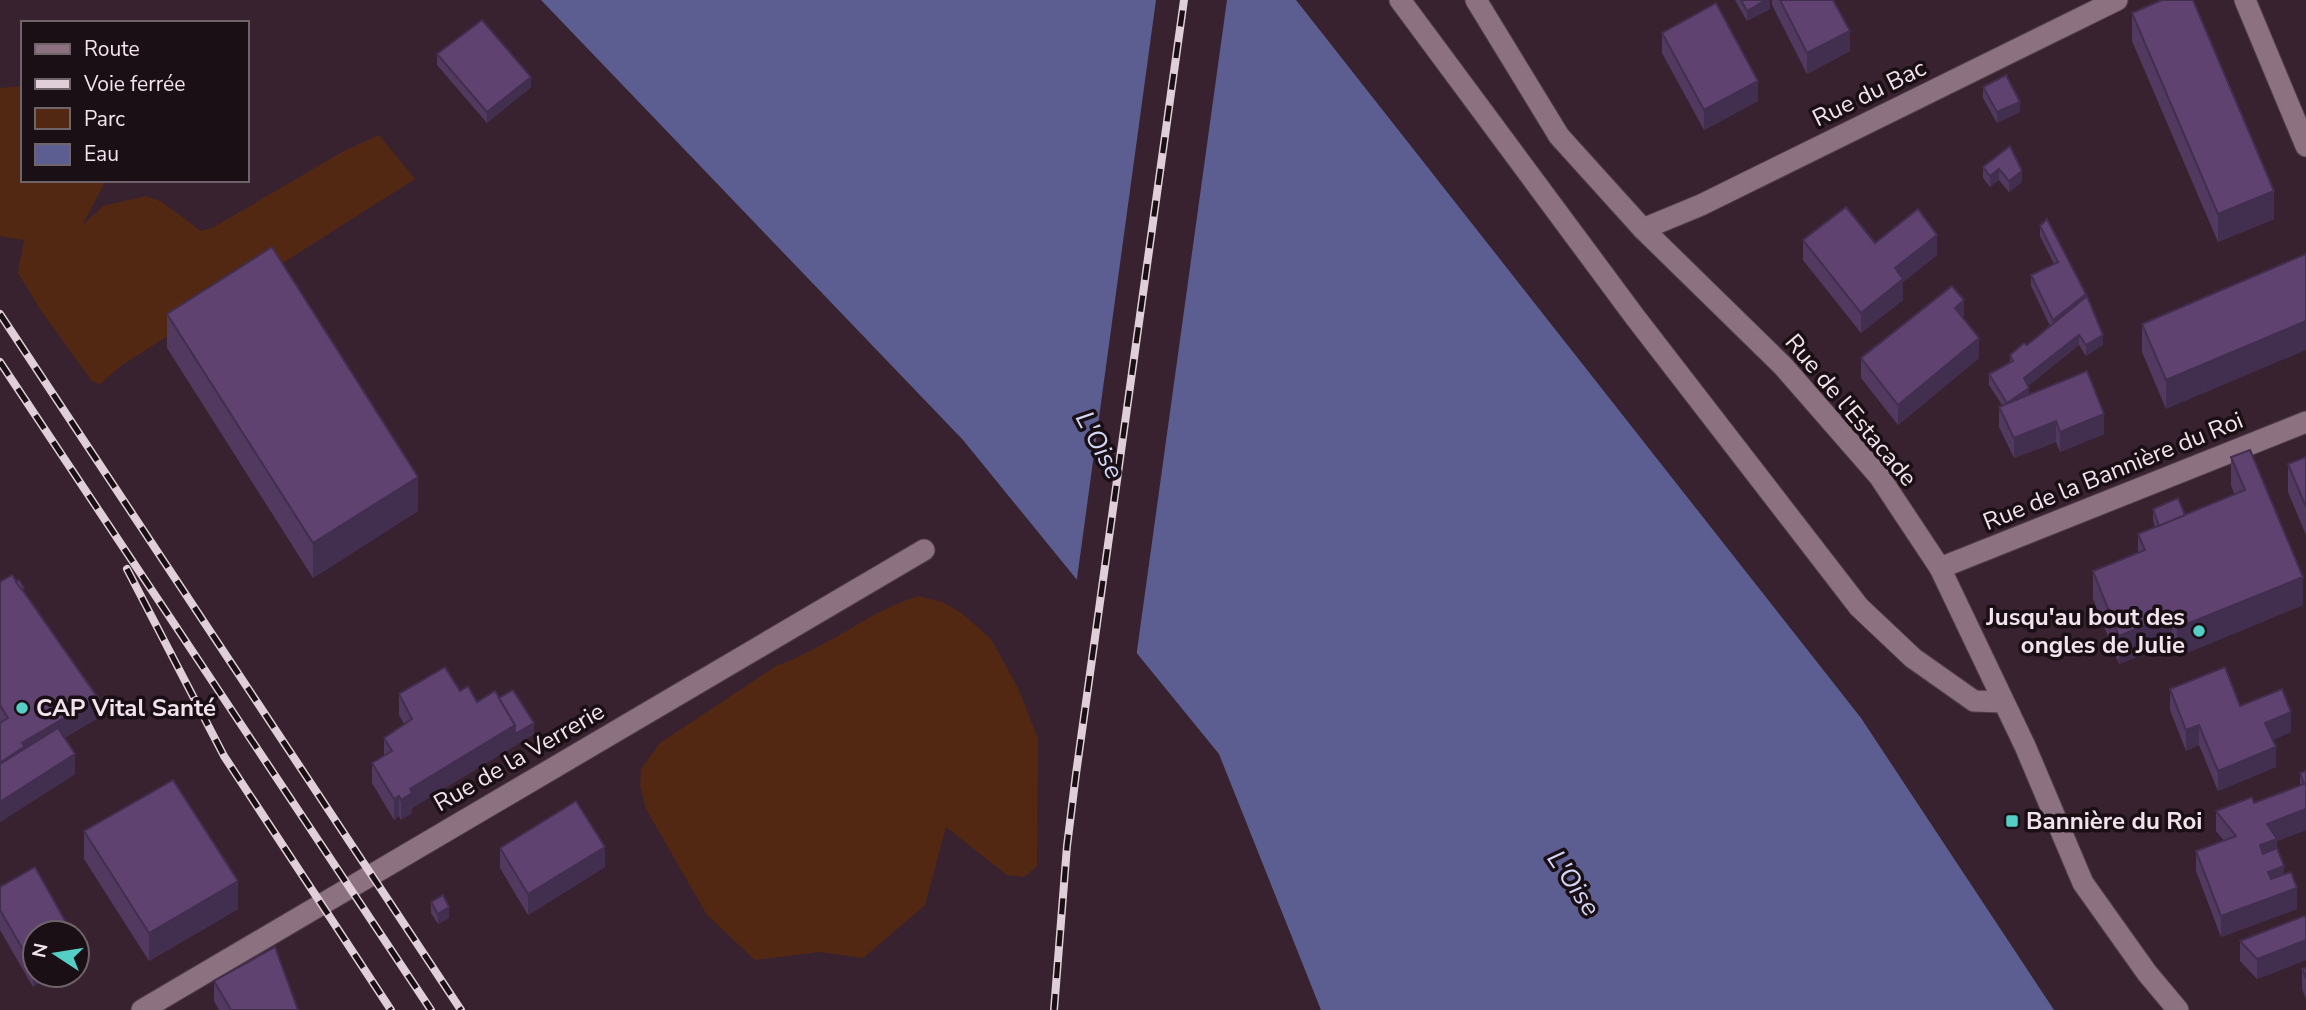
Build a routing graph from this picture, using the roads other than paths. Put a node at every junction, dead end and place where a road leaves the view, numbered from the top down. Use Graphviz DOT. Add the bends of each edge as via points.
graph roads {
  1 [pos="1400,0"];
  2 [pos="1476,0"];
  3 [pos="2117,0"];
  4 [pos="2245,0"];
  5 [pos="2306,146"];
  6 [pos="1643,229"];
  7 [pos="2306,422"];
  8 [pos="923,550"];
  9 [pos="1940,568"];
  10 [pos="2003,702"];
  11 [pos="142,1010"];
  12 [pos="2178,1010"];
  1 -- 10 [label="street" via="1635,317 1859,607 1913,657 1974,701"];
  2 -- 6 [label="street, Rue de l'Estacade" via="1559,136"];
  3 -- 6 [label="street, Rue du Bac"];
  4 -- 5 [label="street"];
  6 -- 9 [label="street, Rue de l'Estacade" via="1783,366 1854,446"];
  7 -- 9 [label="street, Rue de la Bannière du Roi"];
  8 -- 11 [label="street, Rue de la Verrerie"];
  9 -- 10 [label="street, Rue de l'Estacade"];
  10 -- 12 [label="street, Rue de l'Estacade" via="2083,883"];
}
